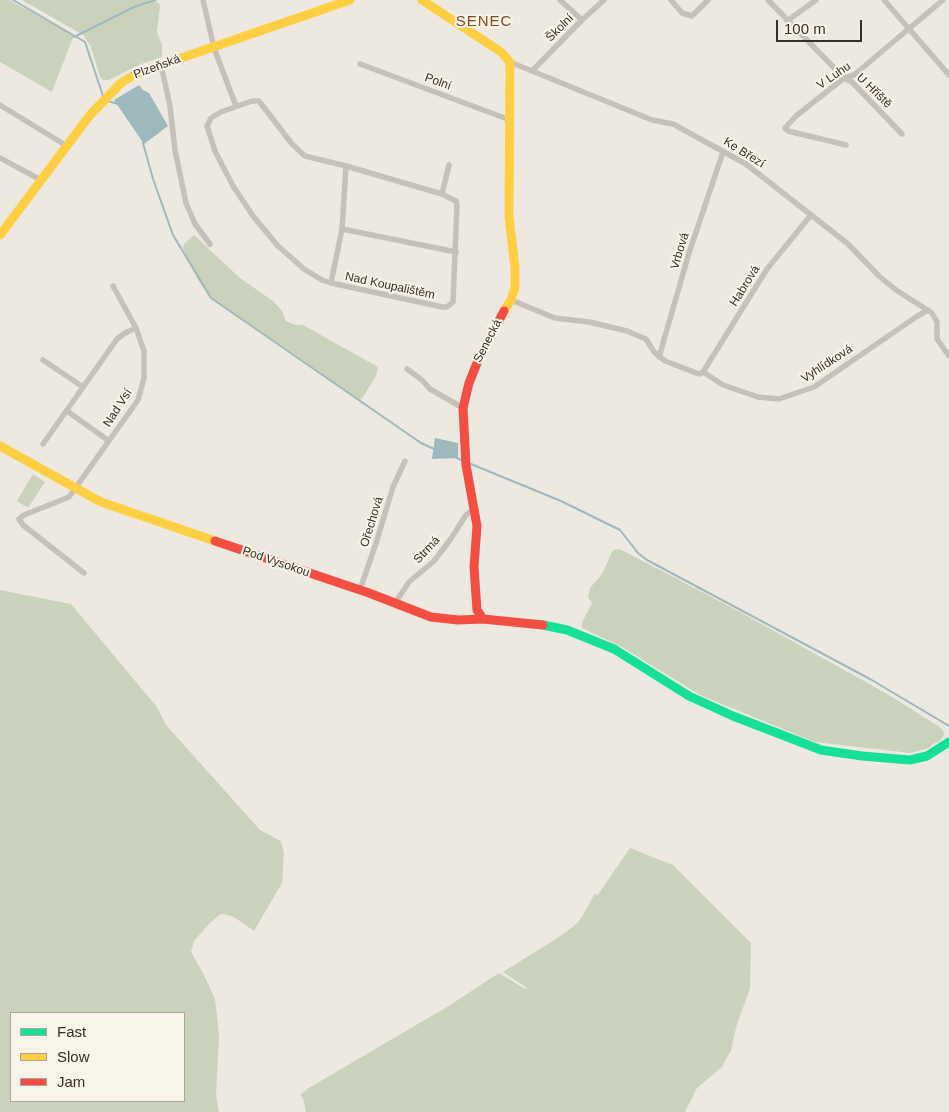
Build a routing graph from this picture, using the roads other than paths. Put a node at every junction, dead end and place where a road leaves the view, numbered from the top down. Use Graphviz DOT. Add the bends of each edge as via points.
graph roads {
  1 [pos="203,0"];
  2 [pos="350,0"];
  3 [pos="422,0"];
  4 [pos="560,0"];
  5 [pos="604,0"];
  6 [pos="671,0"];
  7 [pos="708,0"];
  8 [pos="768,0"];
  9 [pos="816,0"];
  10 [pos="884,0"];
  11 [pos="943,0"];
  12 [pos="582,20"];
  13 [pos="787,21"];
  14 [pos="909,28"];
  15 [pos="214,48"];
  16 [pos="510,62"];
  17 [pos="161,64"];
  18 [pos="360,64"];
  19 [pos="532,71"];
  20 [pos="949,75"];
  21 [pos="844,78"];
  22 [pos="0,105"];
  23 [pos="236,106"];
  24 [pos="510,120"];
  25 [pos="902,134"];
  26 [pos="846,145"];
  27 [pos="67,146"];
  28 [pos="723,152"];
  29 [pos="0,158"];
  30 [pos="449,165"];
  31 [pos="346,166"];
  32 [pos="40,180"];
  33 [pos="442,194"];
  34 [pos="811,215"];
  35 [pos="342,229"];
  36 [pos="0,234"];
  37 [pos="210,244"];
  38 [pos="456,252"];
  39 [pos="331,283"];
  40 [pos="113,286"];
  41 [pos="511,300"];
  42 [pos="928,310"];
  43 [pos="136,328"];
  44 [pos="948,352"];
  45 [pos="659,357"];
  46 [pos="43,360"];
  47 [pos="407,368"];
  48 [pos="703,372"];
  49 [pos="83,387"];
  50 [pos="463,408"];
  51 [pos="67,411"];
  52 [pos="109,441"];
  53 [pos="43,444"];
  54 [pos="0,446"];
  55 [pos="405,461"];
  56 [pos="75,489"];
  57 [pos="473,510"];
  58 [pos="84,573"];
  59 [pos="360,590"];
  60 [pos="395,603"];
  61 [pos="483,619"];
  62 [pos="949,742"];
  1 -- 15 [label="street"];
  2 -- 15 [label="street, Plzeňská"];
  3 -- 16 [label="street" via="501,52"];
  4 -- 12 [label="street"];
  5 -- 12 [label="street, Školní"];
  6 -- 7 [label="street" via="682,13 692,16"];
  8 -- 13 [label="street, U Hřiště"];
  9 -- 13 [label="street"];
  10 -- 14 [label="street"];
  11 -- 14 [label="street, V Luhu"];
  12 -- 19 [label="street, Školní"];
  13 -- 21 [label="street, U Hřiště"];
  14 -- 20 [label="street"];
  14 -- 21 [label="street, V Luhu" via="854,75"];
  15 -- 17 [label="street, Plzeňská"];
  15 -- 23 [label="street"];
  16 -- 19 [label="street, Ke Březí"];
  16 -- 24 [label="street, Senecká"];
  17 -- 27 [label="street, Plzeňská" via="121,83 102,101"];
  17 -- 37 [label="street" via="186,203 195,224"];
  18 -- 24 [label="street, Polní"];
  19 -- 28 [label="street, Ke Březí" via="652,120 673,124"];
  21 -- 25 [label="street, U Hřiště" via="852,82"];
  21 -- 26 [label="street, V Luhu" via="796,116 786,128"];
  22 -- 27 [label="street"];
  23 -- 31 [label="street, Nad Koupalištěm" via="259,101 305,156"];
  23 -- 39 [label="street, Nad Koupalištěm" via="211,118 207,126 232,186 278,246 304,269"];
  24 -- 41 [label="street, Senecká" via="509,217 515,268"];
  27 -- 32 [label="street, Plzeňská"];
  28 -- 34 [label="street, Ke Březí" via="746,164"];
  28 -- 45 [label="street, Vrbová"];
  29 -- 32 [label="street"];
  30 -- 33 [label="street"];
  31 -- 33 [label="street, Nad Koupalištěm"];
  31 -- 35 [label="street, Nad Koupalištěm"];
  32 -- 36 [label="street, Plzeňská"];
  33 -- 38 [label="street, Nad Koupalištěm" via="453,198 457,205"];
  34 -- 42 [label="street, Ke Březí" via="848,244 896,290"];
  34 -- 48 [label="street, Habrová" via="767,269"];
  35 -- 38 [label="street"];
  35 -- 39 [label="street, Nad Koupalištěm"];
  38 -- 39 [label="street, Nad Koupalištěm" via="453,302 447,307"];
  40 -- 43 [label="street, Nad Vsí"];
  41 -- 45 [label="street, Vyhlídková" via="555,318 627,331 646,339"];
  41 -- 50 [label="street, Senecká" via="479,358"];
  42 -- 44 [label="street, Ke Březí" via="934,316 937,339"];
  42 -- 48 [label="street, Vyhlídková" via="814,387 778,399 758,397 724,385"];
  43 -- 49 [label="street" via="117,339"];
  43 -- 52 [label="street, Nad Vsí" via="144,351 141,393"];
  45 -- 48 [label="street, Vyhlídková" via="699,374"];
  46 -- 49 [label="street"];
  47 -- 50 [label="street" via="430,390"];
  49 -- 51 [label="street"];
  50 -- 57 [label="street, Senecká"];
  51 -- 52 [label="street, Nad Vsí"];
  51 -- 53 [label="street"];
  52 -- 56 [label="street, Nad Vsí"];
  54 -- 56 [label="street, Pod Vysokou"];
  55 -- 59 [label="street, Ořechová" via="393,487"];
  56 -- 58 [label="street" via="69,497 21,516 19,521"];
  56 -- 59 [label="street, Pod Vysokou" via="101,502"];
  57 -- 60 [label="street, Strmá" via="466,515 434,561 409,582"];
  57 -- 61 [label="street, Senecká" via="477,526 474,567 477,610"];
  59 -- 60 [label="street, Pod Vysokou"];
  60 -- 61 [label="street, Pod Vysokou" via="431,617"];
  61 -- 62 [label="street, Pod Vysokou" via="567,630 614,649 689,696 820,750 910,760 927,756"];
}
